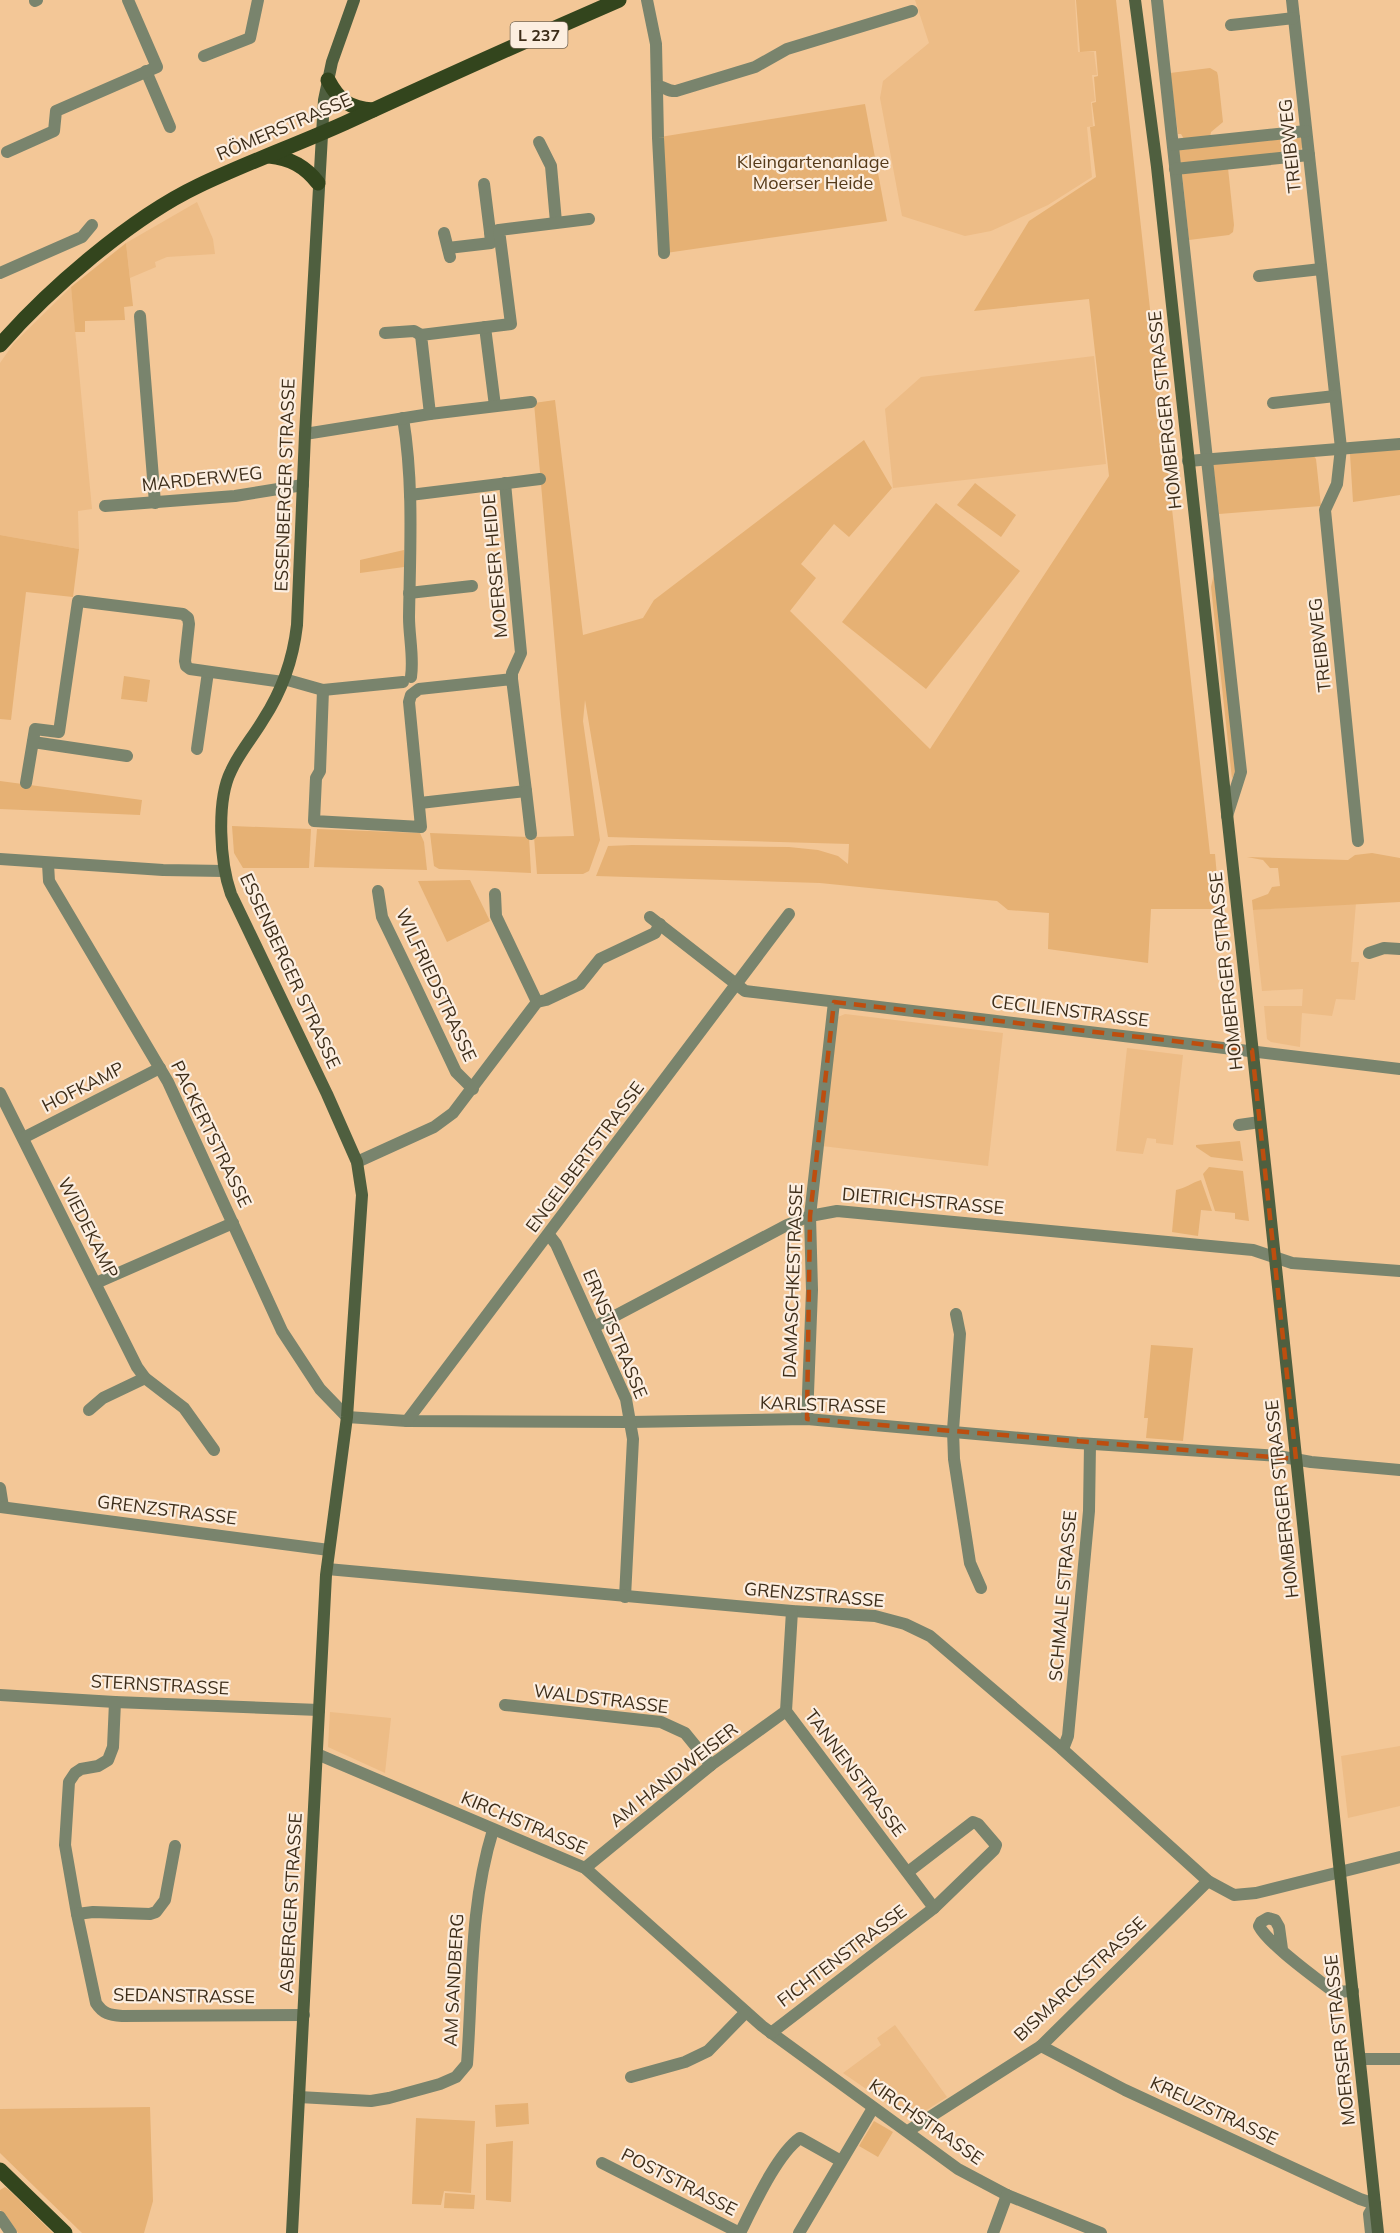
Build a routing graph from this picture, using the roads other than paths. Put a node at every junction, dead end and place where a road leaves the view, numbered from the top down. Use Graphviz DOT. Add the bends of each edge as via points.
graph roads {
  1 [pos="128,0"];
  2 [pos="258,0"];
  3 [pos="354,0"];
  4 [pos="619,0"];
  5 [pos="647,0"];
  6 [pos="1135,0"];
  7 [pos="1156,0"];
  8 [pos="1292,0"];
  9 [pos="912,11"];
  10 [pos="1294,18"];
  11 [pos="1231,25"];
  12 [pos="204,56"];
  13 [pos="152,69"];
  14 [pos="328,80"];
  15 [pos="657,86"];
  16 [pos="373,110"];
  17 [pos="170,126"];
  18 [pos="1306,131"];
  19 [pos="321,134"];
  20 [pos="539,142"];
  21 [pos="1173,145"];
  22 [pos="7,152"];
  23 [pos="1309,154"];
  24 [pos="268,156"];
  25 [pos="1175,169"];
  26 [pos="318,183"];
  27 [pos="484,184"];
  28 [pos="590,219"];
  29 [pos="556,222"];
  30 [pos="92,225"];
  31 [pos="494,231"];
  32 [pos="444,233"];
  33 [pos="664,253"];
  34 [pos="1322,269"];
  35 [pos="0,273"];
  36 [pos="1259,276"];
  37 [pos="140,316"];
  38 [pos="485,327"];
  39 [pos="385,333"];
  40 [pos="421,335"];
  41 [pos="0,345"];
  42 [pos="1335,396"];
  43 [pos="531,402"];
  44 [pos="1273,403"];
  45 [pos="495,406"];
  46 [pos="430,414"];
  47 [pos="404,418"];
  48 [pos="305,434"];
  49 [pos="1400,444"];
  50 [pos="1341,448"];
  51 [pos="1205,459"];
  52 [pos="1188,461"];
  53 [pos="540,479"];
  54 [pos="505,483"];
  55 [pos="303,485"];
  56 [pos="410,495"];
  57 [pos="155,503"];
  58 [pos="105,506"];
  59 [pos="472,586"];
  60 [pos="409,593"];
  61 [pos="208,672"];
  62 [pos="407,679"];
  63 [pos="512,679"];
  64 [pos="284,681"];
  65 [pos="323,690"];
  66 [pos="415,692"];
  67 [pos="59,732"];
  68 [pos="33,742"];
  69 [pos="57,746"];
  70 [pos="197,749"];
  71 [pos="127,756"];
  72 [pos="26,783"];
  73 [pos="526,792"];
  74 [pos="420,803"];
  75 [pos="1227,817"];
  76 [pos="531,834"];
  77 [pos="1358,842"];
  78 [pos="0,859"];
  79 [pos="48,864"];
  80 [pos="224,871"];
  81 [pos="378,891"];
  82 [pos="495,894"];
  83 [pos="789,914"];
  84 [pos="1400,949"];
  85 [pos="1369,953"];
  86 [pos="737,985"];
  87 [pos="537,1002"];
  88 [pos="834,1002"];
  89 [pos="1252,1050"];
  90 [pos="160,1068"];
  91 [pos="1400,1069"];
  92 [pos="473,1089"];
  93 [pos="0,1093"];
  94 [pos="1260,1122"];
  95 [pos="1239,1125"];
  96 [pos="23,1138"];
  97 [pos="357,1162"];
  98 [pos="810,1216"];
  99 [pos="233,1223"];
  100 [pos="549,1235"];
  101 [pos="1274,1257"];
  102 [pos="1400,1271"];
  103 [pos="96,1284"];
  104 [pos="956,1314"];
  105 [pos="594,1327"];
  106 [pos="145,1378"];
  107 [pos="89,1410"];
  108 [pos="347,1417"];
  109 [pos="807,1419"];
  110 [pos="407,1420"];
  111 [pos="630,1422"];
  112 [pos="953,1430"];
  113 [pos="1090,1444"];
  114 [pos="214,1450"];
  115 [pos="1296,1459"];
  116 [pos="1400,1470"];
  117 [pos="0,1488"];
  118 [pos="1,1507"];
  119 [pos="329,1550"];
  120 [pos="327,1572"];
  121 [pos="981,1588"];
  122 [pos="625,1597"];
  123 [pos="792,1611"];
  124 [pos="0,1695"];
  125 [pos="115,1702"];
  126 [pos="505,1705"];
  127 [pos="319,1710"];
  128 [pos="786,1711"];
  129 [pos="1063,1749"];
  130 [pos="317,1754"];
  131 [pos="711,1765"];
  132 [pos="493,1830"];
  133 [pos="175,1845"];
  134 [pos="1400,1857"];
  135 [pos="585,1868"];
  136 [pos="908,1872"];
  137 [pos="1341,1872"];
  138 [pos="1208,1881"];
  139 [pos="934,1908"];
  140 [pos="77,1914"];
  141 [pos="1282,1949"];
  142 [pos="1353,1991"];
  143 [pos="746,2012"];
  144 [pos="304,2015"];
  145 [pos="771,2032"];
  146 [pos="1041,2046"];
  147 [pos="1361,2059"];
  148 [pos="1400,2059"];
  149 [pos="631,2077"];
  150 [pos="299,2097"];
  151 [pos="873,2108"];
  152 [pos="908,2131"];
  153 [pos="841,2160"];
  154 [pos="602,2163"];
  155 [pos="0,2170"];
  156 [pos="1007,2195"];
  157 [pos="1375,2204"];
  158 [pos="0,2217"];
  159 [pos="11,2233"];
  160 [pos="65,2233"];
  161 [pos="292,2233"];
  162 [pos="740,2233"];
  163 [pos="799,2233"];
  164 [pos="993,2233"];
  165 [pos="1101,2233"];
  166 [pos="1371,2233"];
  167 [pos="1378,2233"];
  1 -- 13 [label="street"];
  2 -- 12 [label="street" via="250,38"];
  3 -- 14 [label="street, ESSENBERGER STRASSE"];
  4 -- 16 [label="main road, RÖMERSTRASSE / L 237"];
  5 -- 15 [label="street" via="656,44"];
  6 -- 52 [label="street, HOMBERGER STRASSE"];
  7 -- 21 [label="street, HOMBERGER STRASSE"];
  8 -- 10 [label="street, TREIBWEG"];
  9 -- 15 [label="street" via="787,49 755,67 676,91"];
  10 -- 11 [label="street"];
  10 -- 18 [label="street, TREIBWEG"];
  13 -- 17 [label="street"];
  13 -- 22 [label="street" via="56,111 54,131"];
  14 -- 16 [label="main road" via="346,105"];
  14 -- 19 [label="street, ESSENBERGER STRASSE"];
  15 -- 33 [label="street"];
  16 -- 19 [label="main road, RÖMERSTRASSE / L 237"];
  18 -- 21 [label="street"];
  18 -- 23 [label="street, TREIBWEG"];
  19 -- 24 [label="main road, RÖMERSTRASSE / L 237"];
  19 -- 26 [label="street, ESSENBERGER STRASSE"];
  20 -- 29 [label="street" via="550,166"];
  21 -- 25 [label="street, HOMBERGER STRASSE"];
  23 -- 25 [label="street"];
  23 -- 34 [label="street, TREIBWEG"];
  24 -- 26 [label="main road" via="292,161"];
  24 -- 41 [label="main road, RÖMERSTRASSE / L 237" via="193,188 134,226 48,296"];
  25 -- 51 [label="street, HOMBERGER STRASSE"];
  26 -- 48 [label="street, ESSENBERGER STRASSE"];
  27 -- 31 [label="street"];
  28 -- 29 [label="street"];
  29 -- 31 [label="street"];
  30 -- 35 [label="street" via="82,237"];
  31 -- 32 [label="street" via="491,243 449,253"];
  31 -- 38 [label="street" via="511,324"];
  34 -- 36 [label="street"];
  34 -- 42 [label="street, TREIBWEG"];
  37 -- 57 [label="street"];
  38 -- 40 [label="street"];
  38 -- 45 [label="street"];
  39 -- 40 [label="street" via="414,331"];
  40 -- 46 [label="street"];
  42 -- 44 [label="street"];
  42 -- 50 [label="street, TREIBWEG"];
  43 -- 45 [label="street"];
  45 -- 46 [label="street"];
  46 -- 47 [label="street"];
  47 -- 48 [label="street"];
  47 -- 56 [label="street"];
  48 -- 55 [label="street, ESSENBERGER STRASSE"];
  49 -- 50 [label="street"];
  50 -- 51 [label="street"];
  50 -- 77 [label="street, TREIBWEG" via="1337,484 1325,510"];
  51 -- 52 [label="street"];
  51 -- 75 [label="street, HOMBERGER STRASSE" via="1241,772"];
  52 -- 75 [label="street, HOMBERGER STRASSE"];
  53 -- 54 [label="street, MOERSER HEIDE"];
  54 -- 56 [label="street, MOERSER HEIDE"];
  54 -- 63 [label="street, MOERSER HEIDE" via="521,653"];
  55 -- 57 [label="street, MARDERWEG"];
  55 -- 64 [label="street, ESSENBERGER STRASSE" via="297,625"];
  56 -- 60 [label="street"];
  57 -- 58 [label="street, MARDERWEG"];
  59 -- 60 [label="street, MOERSER HEIDE"];
  60 -- 62 [label="street"];
  61 -- 64 [label="street"];
  61 -- 67 [label="street" via="186,666 189,624 183,614 78,602"];
  61 -- 70 [label="street"];
  62 -- 65 [label="street"];
  62 -- 66 [label="street" via="415,679"];
  63 -- 66 [label="street"];
  63 -- 73 [label="street"];
  64 -- 65 [label="street"];
  64 -- 80 [label="street, ESSENBERGER STRASSE" via="227,779 222,825"];
  65 -- 74 [label="street" via="314,821 421,827"];
  66 -- 74 [label="street" via="409,702"];
  67 -- 68 [label="street" via="35,729"];
  67 -- 69 [label="street"];
  68 -- 69 [label="street"];
  68 -- 72 [label="street"];
  69 -- 71 [label="street"];
  73 -- 74 [label="street"];
  73 -- 76 [label="street"];
  75 -- 89 [label="street, HOMBERGER STRASSE"];
  78 -- 79 [label="street"];
  79 -- 80 [label="street"];
  79 -- 90 [label="street, PACKERTSTRASSE" via="49,881"];
  80 -- 97 [label="street, ESSENBERGER STRASSE" via="231,894"];
  81 -- 92 [label="street, WILFRIEDSTRASSE" via="382,917 456,1072"];
  82 -- 87 [label="street" via="496,916"];
  83 -- 86 [label="street, ENGELBERTSTRASSE"];
  84 -- 85 [label="street" via="1384,948"];
  86 -- 87 [label="street" via="655,921 655,933 600,959 580,984"];
  86 -- 88 [label="street, CECILIENSTRASSE" via="745,991"];
  86 -- 100 [label="street, ENGELBERTSTRASSE"];
  87 -- 92 [label="street"];
  88 -- 89 [label="street, CECILIENSTRASSE"];
  88 -- 98 [label="street, DAMASCHKESTRASSE"];
  89 -- 91 [label="street, CECILIENSTRASSE"];
  89 -- 94 [label="street, HOMBERGER STRASSE"];
  90 -- 96 [label="street, HOFKAMP"];
  90 -- 99 [label="street, PACKERTSTRASSE"];
  92 -- 97 [label="street" via="453,1113 434,1127"];
  93 -- 96 [label="street, WIEDEKAMP"];
  94 -- 95 [label="street"];
  94 -- 101 [label="street, HOMBERGER STRASSE"];
  96 -- 103 [label="street, WIEDEKAMP"];
  97 -- 108 [label="street, ESSENBERGER STRASSE" via="362,1195"];
  98 -- 101 [label="street, DIETRICHSTRASSE" via="837,1210 1244,1249"];
  98 -- 105 [label="street, DIETRICHSTRASSE"];
  98 -- 109 [label="street, DAMASCHKESTRASSE" via="812,1290"];
  99 -- 103 [label="street"];
  99 -- 108 [label="street, PACKERTSTRASSE" via="282,1330 320,1389"];
  100 -- 105 [label="street, ERNSTSTRASSE"];
  100 -- 110 [label="street, ENGELBERTSTRASSE"];
  101 -- 102 [label="street, DIETRICHSTRASSE" via="1292,1263"];
  101 -- 115 [label="street, HOMBERGER STRASSE"];
  103 -- 106 [label="street, WIEDEKAMP"];
  104 -- 112 [label="street" via="960,1334"];
  105 -- 111 [label="street, ERNSTSTRASSE" via="626,1399"];
  106 -- 107 [label="street" via="103,1398"];
  106 -- 114 [label="street, WIEDEKAMP" via="184,1408"];
  108 -- 110 [label="street, KARLSTRASSE"];
  108 -- 119 [label="street, ESSENBERGER STRASSE"];
  109 -- 111 [label="street, KARLSTRASSE"];
  109 -- 112 [label="street, KARLSTRASSE"];
  110 -- 111 [label="street, KARLSTRASSE"];
  111 -- 122 [label="street, ERNSTSTRASSE" via="633,1439"];
  112 -- 113 [label="street, KARLSTRASSE"];
  112 -- 121 [label="street" via="970,1563"];
  113 -- 115 [label="street, KARLSTRASSE"];
  113 -- 129 [label="street, SCHMALE STRASSE" via="1088,1522 1068,1737"];
  115 -- 116 [label="street, KARLSTRASSE"];
  115 -- 137 [label="street, HOMBERGER STRASSE"];
  117 -- 118 [label="street"];
  118 -- 119 [label="street, GRENZSTRASSE"];
  119 -- 120 [label="street, ESSENBERGER STRASSE"];
  120 -- 122 [label="street, GRENZSTRASSE"];
  120 -- 127 [label="street, ASBERGER STRASSE"];
  122 -- 123 [label="street, GRENZSTRASSE"];
  123 -- 128 [label="street, TANNENSTRASSE"];
  123 -- 129 [label="street, GRENZSTRASSE" via="874,1616 930,1636"];
  124 -- 125 [label="street, STERNSTRASSE"];
  125 -- 127 [label="street, STERNSTRASSE"];
  125 -- 140 [label="street" via="113,1747 108,1760 81,1769 69,1782 65,1845"];
  126 -- 131 [label="street, WALDSTRASSE" via="661,1722 685,1733"];
  127 -- 130 [label="street, ASBERGER STRASSE"];
  128 -- 131 [label="street, AM HANDWEISER"];
  128 -- 136 [label="street, TANNENSTRASSE"];
  129 -- 138 [label="street, GRENZSTRASSE"];
  130 -- 132 [label="street, KIRCHSTRASSE"];
  130 -- 144 [label="street, ASBERGER STRASSE"];
  131 -- 135 [label="street, AM HANDWEISER"];
  132 -- 135 [label="street, KIRCHSTRASSE"];
  132 -- 150 [label="street, AM SANDBERG" via="476,1905 467,2064 462,2071 440,2084 371,2102"];
  133 -- 140 [label="street" via="165,1899 156,1912"];
  134 -- 137 [label="street, GRENZSTRASSE"];
  135 -- 143 [label="street, KIRCHSTRASSE"];
  136 -- 139 [label="street, TANNENSTRASSE"];
  136 -- 139 [label="street, FICHTENSTRASSE" via="973,1822 995,1841 994,1850"];
  137 -- 138 [label="street, GRENZSTRASSE" via="1234,1895"];
  137 -- 142 [label="street, MOERSER STRASSE"];
  138 -- 146 [label="street, BISMARCKSTRASSE"];
  139 -- 145 [label="street, FICHTENSTRASSE"];
  140 -- 144 [label="street, SEDANSTRASSE" via="101,2011 122,2016"];
  141 -- 142 [label="street" via="1334,1992"];
  142 -- 147 [label="street, MOERSER STRASSE"];
  143 -- 145 [label="street, KIRCHSTRASSE"];
  143 -- 149 [label="street" via="715,2046 701,2055"];
  144 -- 150 [label="street, ASBERGER STRASSE"];
  145 -- 151 [label="street, KIRCHSTRASSE"];
  146 -- 152 [label="street, BISMARCKSTRASSE"];
  146 -- 157 [label="street, KREUZSTRASSE" via="1125,2090"];
  147 -- 148 [label="street"];
  147 -- 157 [label="street, MOERSER STRASSE"];
  150 -- 161 [label="street, ASBERGER STRASSE"];
  151 -- 152 [label="street, KIRCHSTRASSE"];
  151 -- 153 [label="street"];
  152 -- 156 [label="street, KIRCHSTRASSE" via="958,2169"];
  153 -- 162 [label="street, POSTSTRASSE" via="800,2138 793,2142 766,2182"];
  153 -- 163 [label="street"];
  154 -- 162 [label="street, POSTSTRASSE"];
  155 -- 160 [label="main road"];
  156 -- 164 [label="street"];
  156 -- 165 [label="street, KIRCHSTRASSE"];
  157 -- 166 [label="street, MOERSER STRASSE" via="1369,2214"];
  157 -- 167 [label="street, MOERSER STRASSE"];
  158 -- 159 [label="street"];
}
